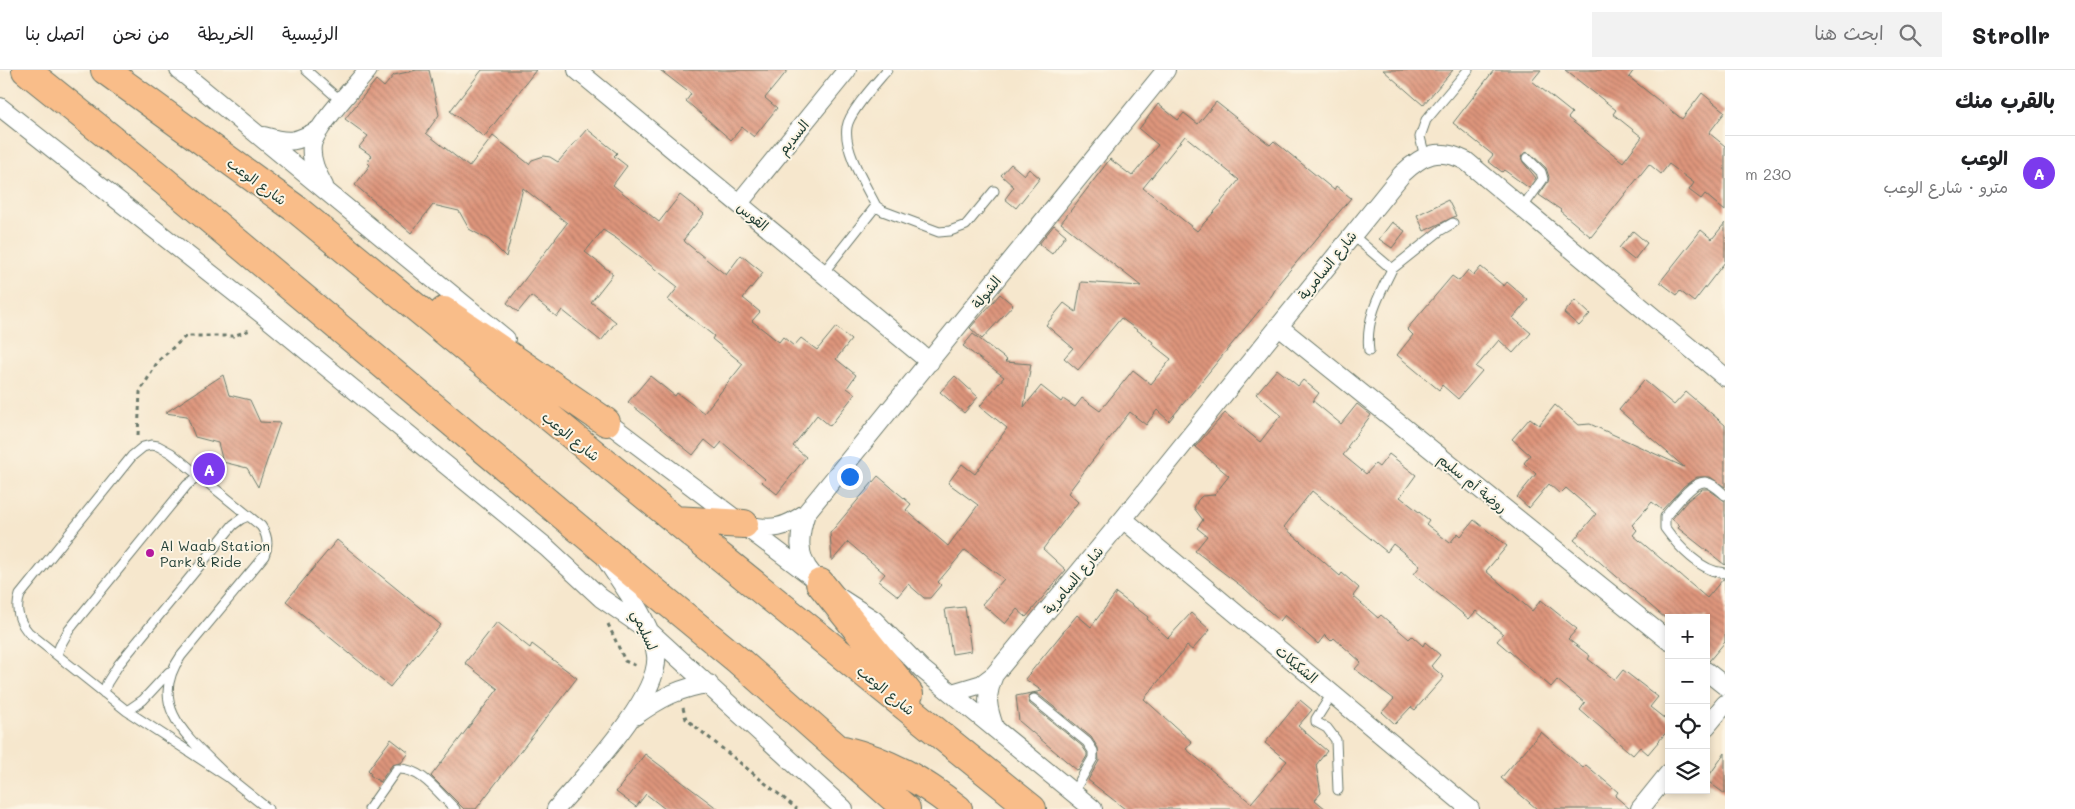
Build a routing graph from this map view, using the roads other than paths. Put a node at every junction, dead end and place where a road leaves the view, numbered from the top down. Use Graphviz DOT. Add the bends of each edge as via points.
graph roads {
  1 [pos="26,70"];
  2 [pos="105,70"];
  3 [pos="306,70"];
  4 [pos="368,70"];
  5 [pos="577,70"];
  6 [pos="847,70"];
  7 [pos="887,70"];
  8 [pos="1166,70"];
  9 [pos="1468,70"];
  10 [pos="188,72"];
  11 [pos="342,102"];
  12 [pos="0,106"];
  13 [pos="320,129"];
  14 [pos="259,134"];
  15 [pos="1425,157"];
  16 [pos="1526,158"];
  17 [pos="326,191"];
  18 [pos="994,191"];
  19 [pos="739,203"];
  20 [pos="876,206"];
  21 [pos="1522,208"];
  22 [pos="296,210"];
  23 [pos="1453,223"];
  24 [pos="1352,235"];
  25 [pos="1392,269"];
  26 [pos="823,273"];
  27 [pos="1278,326"];
  28 [pos="1369,351"];
  29 [pos="930,362"];
  30 [pos="1725,377"];
  31 [pos="606,422"];
  32 [pos="199,476"];
  33 [pos="1725,495"];
  34 [pos="806,513"];
  35 [pos="248,516"];
  36 [pos="1123,519"];
  37 [pos="675,520"];
  38 [pos="744,524"];
  39 [pos="597,544"];
  40 [pos="1725,573"];
  41 [pos="820,583"];
  42 [pos="649,631"];
  43 [pos="1665,637"];
  44 [pos="57,655"];
  45 [pos="172,667"];
  46 [pos="1710,674"];
  47 [pos="994,675"];
  48 [pos="709,684"];
  49 [pos="1725,686"];
  50 [pos="104,693"];
  51 [pos="952,693"];
  52 [pos="1332,694"];
  53 [pos="1034,699"];
  54 [pos="1725,704"];
  55 [pos="127,711"];
  56 [pos="631,719"];
  57 [pos="1710,722"];
  58 [pos="994,729"];
  59 [pos="947,739"];
  60 [pos="835,748"];
  61 [pos="228,777"];
  62 [pos="1665,778"];
  63 [pos="1338,790"];
  64 [pos="1073,793"];
  65 [pos="268,809"];
  66 [pos="369,809"];
  67 [pos="454,809"];
  68 [pos="556,809"];
  69 [pos="844,809"];
  70 [pos="906,809"];
  71 [pos="958,809"];
  72 [pos="1032,809"];
  73 [pos="1093,809"];
  74 [pos="1470,809"];
  75 [pos="1640,809"];
  1 -- 39 [label="main road" via="164,180"];
  2 -- 22 [label="main road, شارع الوعب"];
  3 -- 11 [label="lane"];
  4 -- 11 [label="street"];
  5 -- 19 [label="street, القوس"];
  6 -- 19 [label="street, السديم"];
  7 -- 20 [label="lane" via="862,101 847,125 846,134 856,167"];
  8 -- 29 [label="street, الشولة"];
  9 -- 15 [label="lane" via="1426,120 1420,137"];
  10 -- 14 [label="street"];
  11 -- 13 [label="street"];
  12 -- 42 [label="street" via="516,522 601,598"];
  13 -- 14 [label="street" via="291,142"];
  13 -- 17 [label="street" via="312,144 312,158"];
  14 -- 17 [label="street"];
  15 -- 21 [label="street, شارع السامرية" via="1452,154 1466,161"];
  15 -- 24 [label="street, شارع السامرية" via="1402,174"];
  16 -- 21 [label="lane" via="1541,172 1542,179"];
  17 -- 31 [label="street"];
  18 -- 20 [label="lane" via="966,225 950,231 939,232"];
  19 -- 26 [label="street, القوس"];
  20 -- 26 [label="lane"];
  21 -- 30 [label="street, شارع السامرية"];
  22 -- 31 [label="main road"];
  22 -- 37 [label="main road, شارع الوعب"];
  23 -- 25 [label="lane"];
  24 -- 25 [label="lane"];
  24 -- 27 [label="street, شارع السامرية"];
  25 -- 28 [label="lane" via="1368,325"];
  26 -- 29 [label="street, القوس"];
  27 -- 36 [label="street, شارع السامرية"];
  27 -- 43 [label="street, روضة أم سليم"];
  29 -- 34 [label="street, الشولة"];
  31 -- 38 [label="street"];
  32 -- 35 [label="lane"];
  32 -- 44 [label="lane" via="188,485 69,630"];
  32 -- 44 [label="lane" via="165,448 150,445 137,451 20,594 17,610 23,626"];
  33 -- 40 [label="lane" via="1705,482 1697,484 1665,518 1665,528 1684,550 1694,559"];
  34 -- 38 [label="street, الشولة" via="793,523 777,528"];
  34 -- 41 [label="street, الشولة" via="800,531 800,550 807,568"];
  35 -- 45 [label="lane" via="265,531 268,544 264,556"];
  35 -- 50 [label="lane" via="233,525 119,664"];
  36 -- 47 [label="street, شارع السامرية"];
  36 -- 52 [label="street, الشكيكات"];
  37 -- 38 [label="main road"];
  37 -- 59 [label="main road, شارع الوعب"];
  38 -- 41 [label="street"];
  39 -- 42 [label="street, لسليمي"];
  39 -- 60 [label="main road" via="739,661"];
  41 -- 51 [label="street" via="874,620 906,655"];
  41 -- 59 [label="main road"];
  42 -- 48 [label="street"];
  42 -- 56 [label="street, لسليمي" via="656,654 656,673"];
  44 -- 50 [label="lane"];
  45 -- 55 [label="lane" via="144,700"];
  45 -- 61 [label="lane" via="167,694 175,720"];
  46 -- 49 [label="street"];
  47 -- 51 [label="street, شارع السامرية" via="982,684"];
  47 -- 58 [label="street, شارع السامرية" via="987,706"];
  48 -- 56 [label="street, لسليمي" via="676,691"];
  48 -- 69 [label="street"];
  50 -- 55 [label="lane"];
  51 -- 58 [label="street"];
  52 -- 63 [label="lane" via="1316,722 1327,728 1336,740"];
  52 -- 74 [label="street, الشكيكات"];
  53 -- 64 [label="lane" via="1087,742 1093,751 1093,758"];
  54 -- 57 [label="street"];
  55 -- 61 [label="lane"];
  56 -- 68 [label="street, لسليمي"];
  58 -- 64 [label="street"];
  59 -- 72 [label="main road, شارع الوعب"];
  60 -- 70 [label="main road"];
  60 -- 71 [label="main road" via="861,754 910,775"];
  61 -- 65 [label="lane"];
  62 -- 75 [label="street"];
  64 -- 73 [label="street"];
  66 -- 67 [label="lane" via="397,769 406,768 426,781"];
}
